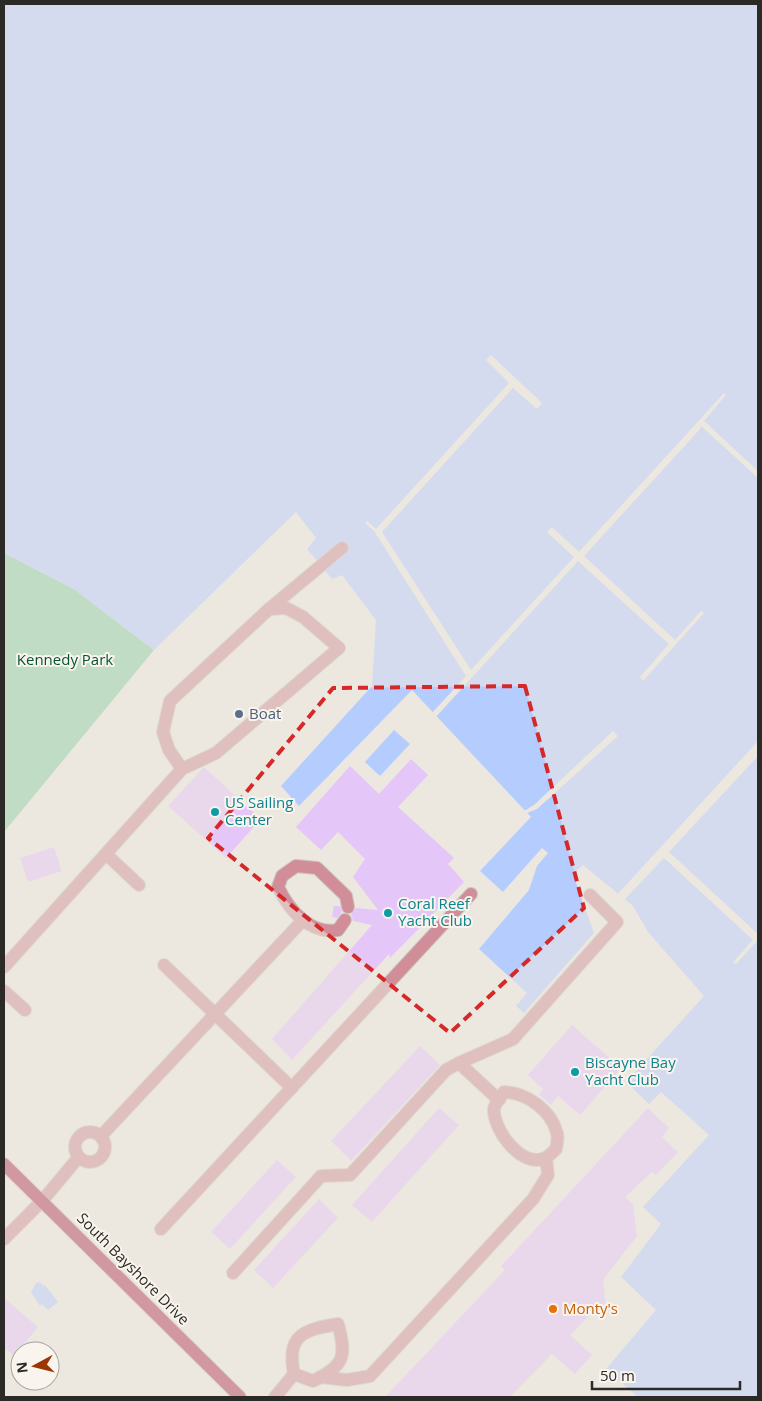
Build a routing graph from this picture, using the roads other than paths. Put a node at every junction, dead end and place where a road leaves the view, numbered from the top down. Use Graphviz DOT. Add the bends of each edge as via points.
graph roads {
  1 [pos="342,548"];
  2 [pos="270,609"];
  3 [pos="182,769"];
  4 [pos="106,854"];
  5 [pos="139,886"];
  6 [pos="472,894"];
  7 [pos="590,894"];
  8 [pos="303,920"];
  9 [pos="164,965"];
  10 [pos="4,967"];
  11 [pos="4,992"];
  12 [pos="25,1010"];
  13 [pos="216,1015"];
  14 [pos="459,1063"];
  15 [pos="292,1088"];
  16 [pos="499,1100"];
  17 [pos="101,1136"];
  18 [pos="78,1158"];
  19 [pos="546,1158"];
  20 [pos="4,1164"];
  21 [pos="42,1201"];
  22 [pos="161,1229"];
  23 [pos="4,1238"];
  24 [pos="233,1273"];
  25 [pos="294,1374"];
  26 [pos="320,1377"];
  27 [pos="240,1397"];
  28 [pos="275,1397"];
  1 -- 2 [label="street"];
  2 -- 3 [label="street" via="170,702 163,732 169,750"];
  2 -- 3 [label="street" via="286,608 303,616 339,648 216,753"];
  3 -- 4 [label="street"];
  4 -- 5 [label="street"];
  4 -- 10 [label="street"];
  6 -- 15 [label="street"];
  7 -- 14 [label="street" via="617,922 513,1039"];
  8 -- 8 [label="street" via="285,903 278,886 282,876 296,866 317,868 346,896 347,913 338,930 326,932 315,929"];
  8 -- 13 [label="street"];
  9 -- 13 [label="street"];
  11 -- 12 [label="street"];
  13 -- 15 [label="street"];
  13 -- 17 [label="street"];
  14 -- 16 [label="street"];
  14 -- 24 [label="street" via="446,1070 350,1174 321,1176"];
  15 -- 22 [label="street"];
  16 -- 19 [label="street" via="494,1106 495,1121 505,1140 532,1159"];
  16 -- 19 [label="street" via="504,1092 517,1093 528,1097 545,1112 558,1134 556,1149"];
  17 -- 18 [label="street" via="92,1132 80,1136 74,1149"];
  17 -- 18 [label="street" via="105,1150 101,1159 92,1163"];
  18 -- 21 [label="street"];
  19 -- 26 [label="street" via="548,1175 533,1199 370,1376 347,1380"];
  20 -- 21 [label="main road, South Bayshore Drive"];
  21 -- 23 [label="street"];
  21 -- 27 [label="main road, South Bayshore Drive"];
  25 -- 26 [label="street" via="313,1381"];
  25 -- 26 [label="street" via="290,1356 294,1344 305,1332 338,1324 343,1345 340,1363 333,1371"];
  25 -- 28 [label="street"];
}
